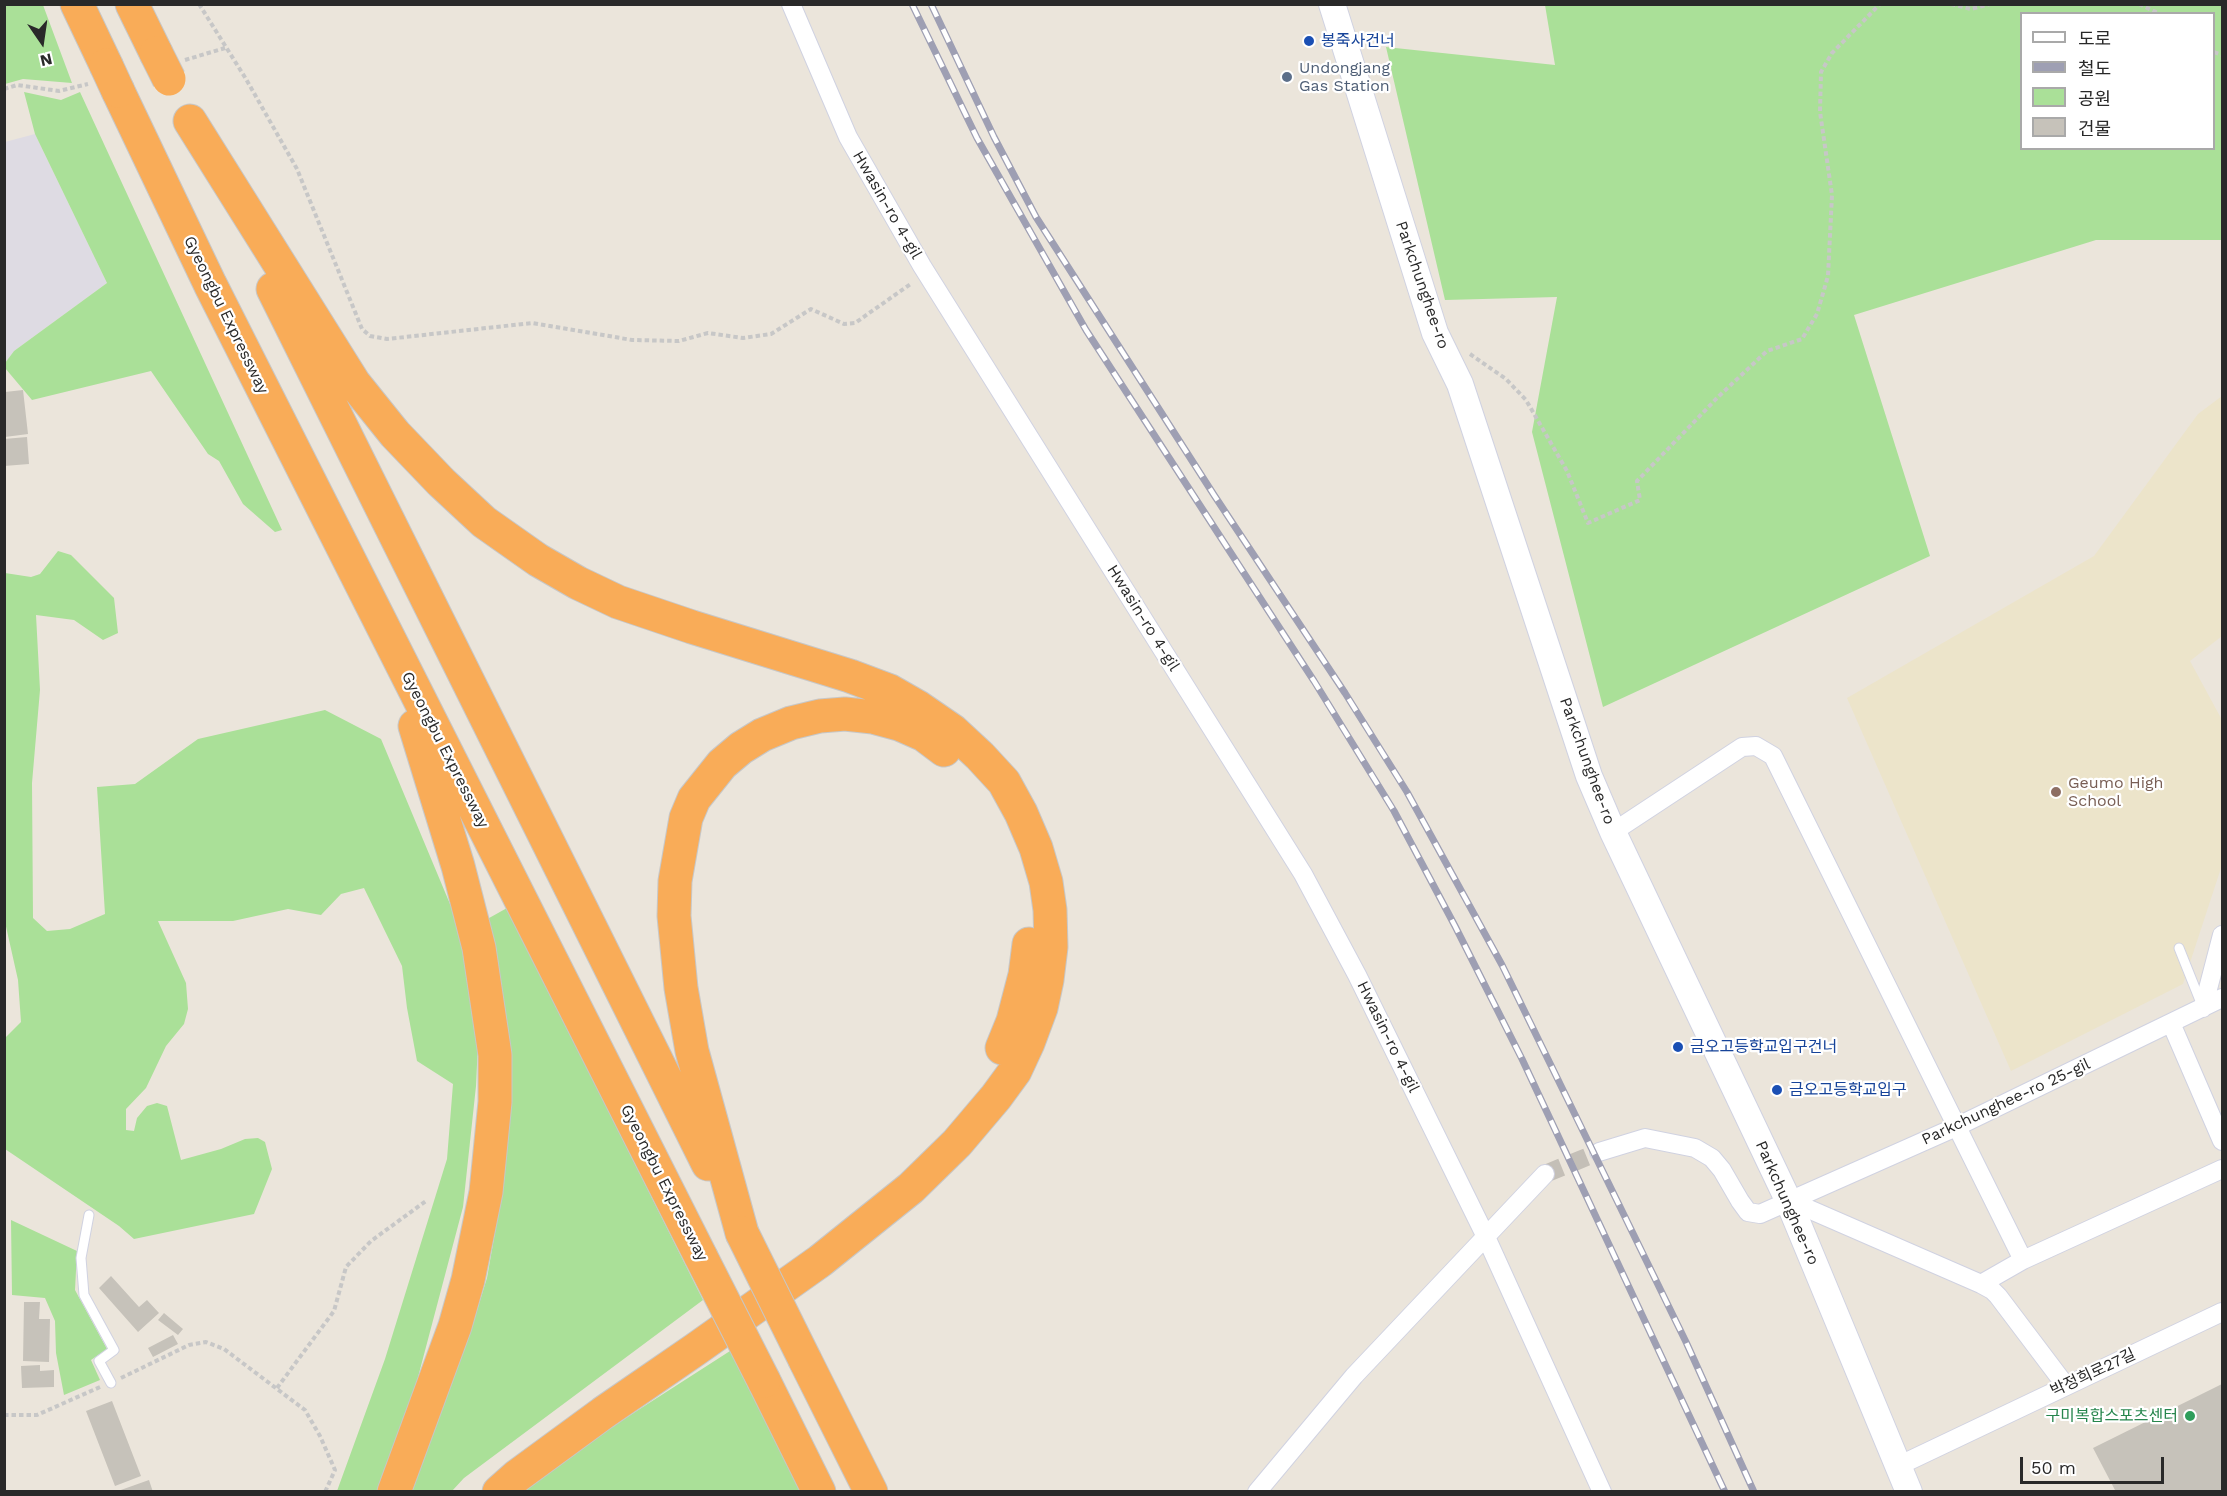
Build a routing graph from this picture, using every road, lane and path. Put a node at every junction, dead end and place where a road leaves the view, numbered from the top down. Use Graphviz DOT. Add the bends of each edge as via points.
graph roads {
  1 [pos="77,4"];
  2 [pos="132,4"];
  3 [pos="199,4"];
  4 [pos="791,4"];
  5 [pos="1332,4"];
  6 [pos="1880,4"];
  7 [pos="1951,4"];
  8 [pos="1990,4"];
  9 [pos="2139,4"];
  10 [pos="2156,12"];
  11 [pos="190,121"];
  12 [pos="926,273"];
  13 [pos="1435,333"];
  14 [pos="387,635"];
  15 [pos="1613,832"];
  16 [pos="2223,935"];
  17 [pos="2180,948"];
  18 [pos="2223,998"];
  19 [pos="2204,1008"];
  20 [pos="2171,1023"];
  21 [pos="1956,1127"];
  22 [pos="2223,1141"];
  23 [pos="1599,1152"];
  24 [pos="2223,1169"];
  25 [pos="1545,1174"];
  26 [pos="1788,1200"];
  27 [pos="426,1201"];
  28 [pos="89,1215"];
  29 [pos="742,1233"];
  30 [pos="1486,1237"];
  31 [pos="2023,1260"];
  32 [pos="1981,1284"];
  33 [pos="2223,1312"];
  34 [pos="111,1383"];
  35 [pos="2066,1386"];
  36 [pos="277,1388"];
  37 [pos="4,1415"];
  38 [pos="1898,1466"];
  39 [pos="325,1491"];
  40 [pos="394,1491"];
  41 [pos="472,1491"];
  42 [pos="499,1491"];
  43 [pos="819,1491"];
  44 [pos="871,1491"];
  45 [pos="1257,1491"];
  46 [pos="1602,1491"];
  47 [pos="1910,1491"];
  1 -- 14 [label="highway, Gyeongbu Expressway" via="210,284"];
  2 -- 11 [label="highway"];
  3 -- 12 [label="path" via="297,170 362,329 370,336 387,339 532,323 632,340 679,341 708,333 743,338 771,334 812,309 844,324 855,323"];
  4 -- 12 [label="street, Hwasin-ro 4-gil" via="848,137"];
  5 -- 13 [label="street, Parkchunghee-ro"];
  6 -- 13 [label="path" via="1833,53 1821,72 1820,112 1832,195 1828,276 1817,314 1802,339 1767,351 1637,481 1640,500 1588,523 1567,471 1526,400 1506,379"];
  7 -- 8 [label="path" via="1971,9"];
  9 -- 10 [label="path"];
  11 -- 29 [label="highway"];
  11 -- 42 [label="highway" via="354,383 394,434 484,522 538,560 618,602 850,675 918,707 953,731 1004,782 1021,813 1046,882 1051,947 1041,1008 1015,1071 957,1143 911,1188 820,1261"];
  12 -- 30 [label="street, Hwasin-ro 4-gil" via="1303,874"];
  13 -- 15 [label="street, Parkchunghee-ro" via="1460,384 1588,776"];
  14 -- 40 [label="highway" via="458,866 479,948 495,1055 492,1149 468,1280"];
  14 -- 43 [label="highway, Gyeongbu Expressway, bridge"];
  15 -- 21 [label="street" via="1742,747 1756,746 1773,756"];
  15 -- 26 [label="street, Parkchunghee-ro"];
  16 -- 19 [label="street"];
  17 -- 19 [label="lane"];
  18 -- 19 [label="street, Parkchunghee-ro 25-gil"];
  19 -- 20 [label="street, Parkchunghee-ro 25-gil"];
  20 -- 21 [label="street, Parkchunghee-ro 25-gil"];
  20 -- 22 [label="street"];
  21 -- 26 [label="street, Parkchunghee-ro 25-gil"];
  21 -- 31 [label="street"];
  23 -- 26 [label="street, Parkchunghee-ro 25-gil" via="1645,1138 1695,1148 1712,1158 1749,1212 1760,1214"];
  24 -- 31 [label="street"];
  25 -- 30 [label="street"];
  26 -- 32 [label="street"];
  26 -- 38 [label="street, Parkchunghee-ro"];
  27 -- 36 [label="path" via="371,1241 346,1267 334,1311"];
  28 -- 34 [label="lane" via="81,1258 84,1295 114,1350 99,1362"];
  29 -- 41 [label="highway" via="692,1051 681,988 674,915 675,881 686,818 694,799 722,764 762,735 820,716 845,714 899,724 924,735 975,781 999,817 1023,879 1030,920 1025,975 1013,1021 992,1066 896,1172 825,1230 561,1419"];
  29 -- 44 [label="highway, bridge"];
  30 -- 45 [label="street" via="1354,1376"];
  30 -- 46 [label="street, Hwasin-ro 4-gil"];
  31 -- 32 [label="street"];
  32 -- 35 [label="street" via="1998,1296"];
  33 -- 35 [label="street, 박정희로27길"];
  34 -- 36 [label="path" via="189,1345 206,1342 224,1349"];
  34 -- 37 [label="path" via="37,1415"];
  35 -- 38 [label="street, 박정희로27길"];
  36 -- 39 [label="path" via="305,1410 320,1436 335,1470"];
  38 -- 47 [label="street, Parkchunghee-ro"];
}
